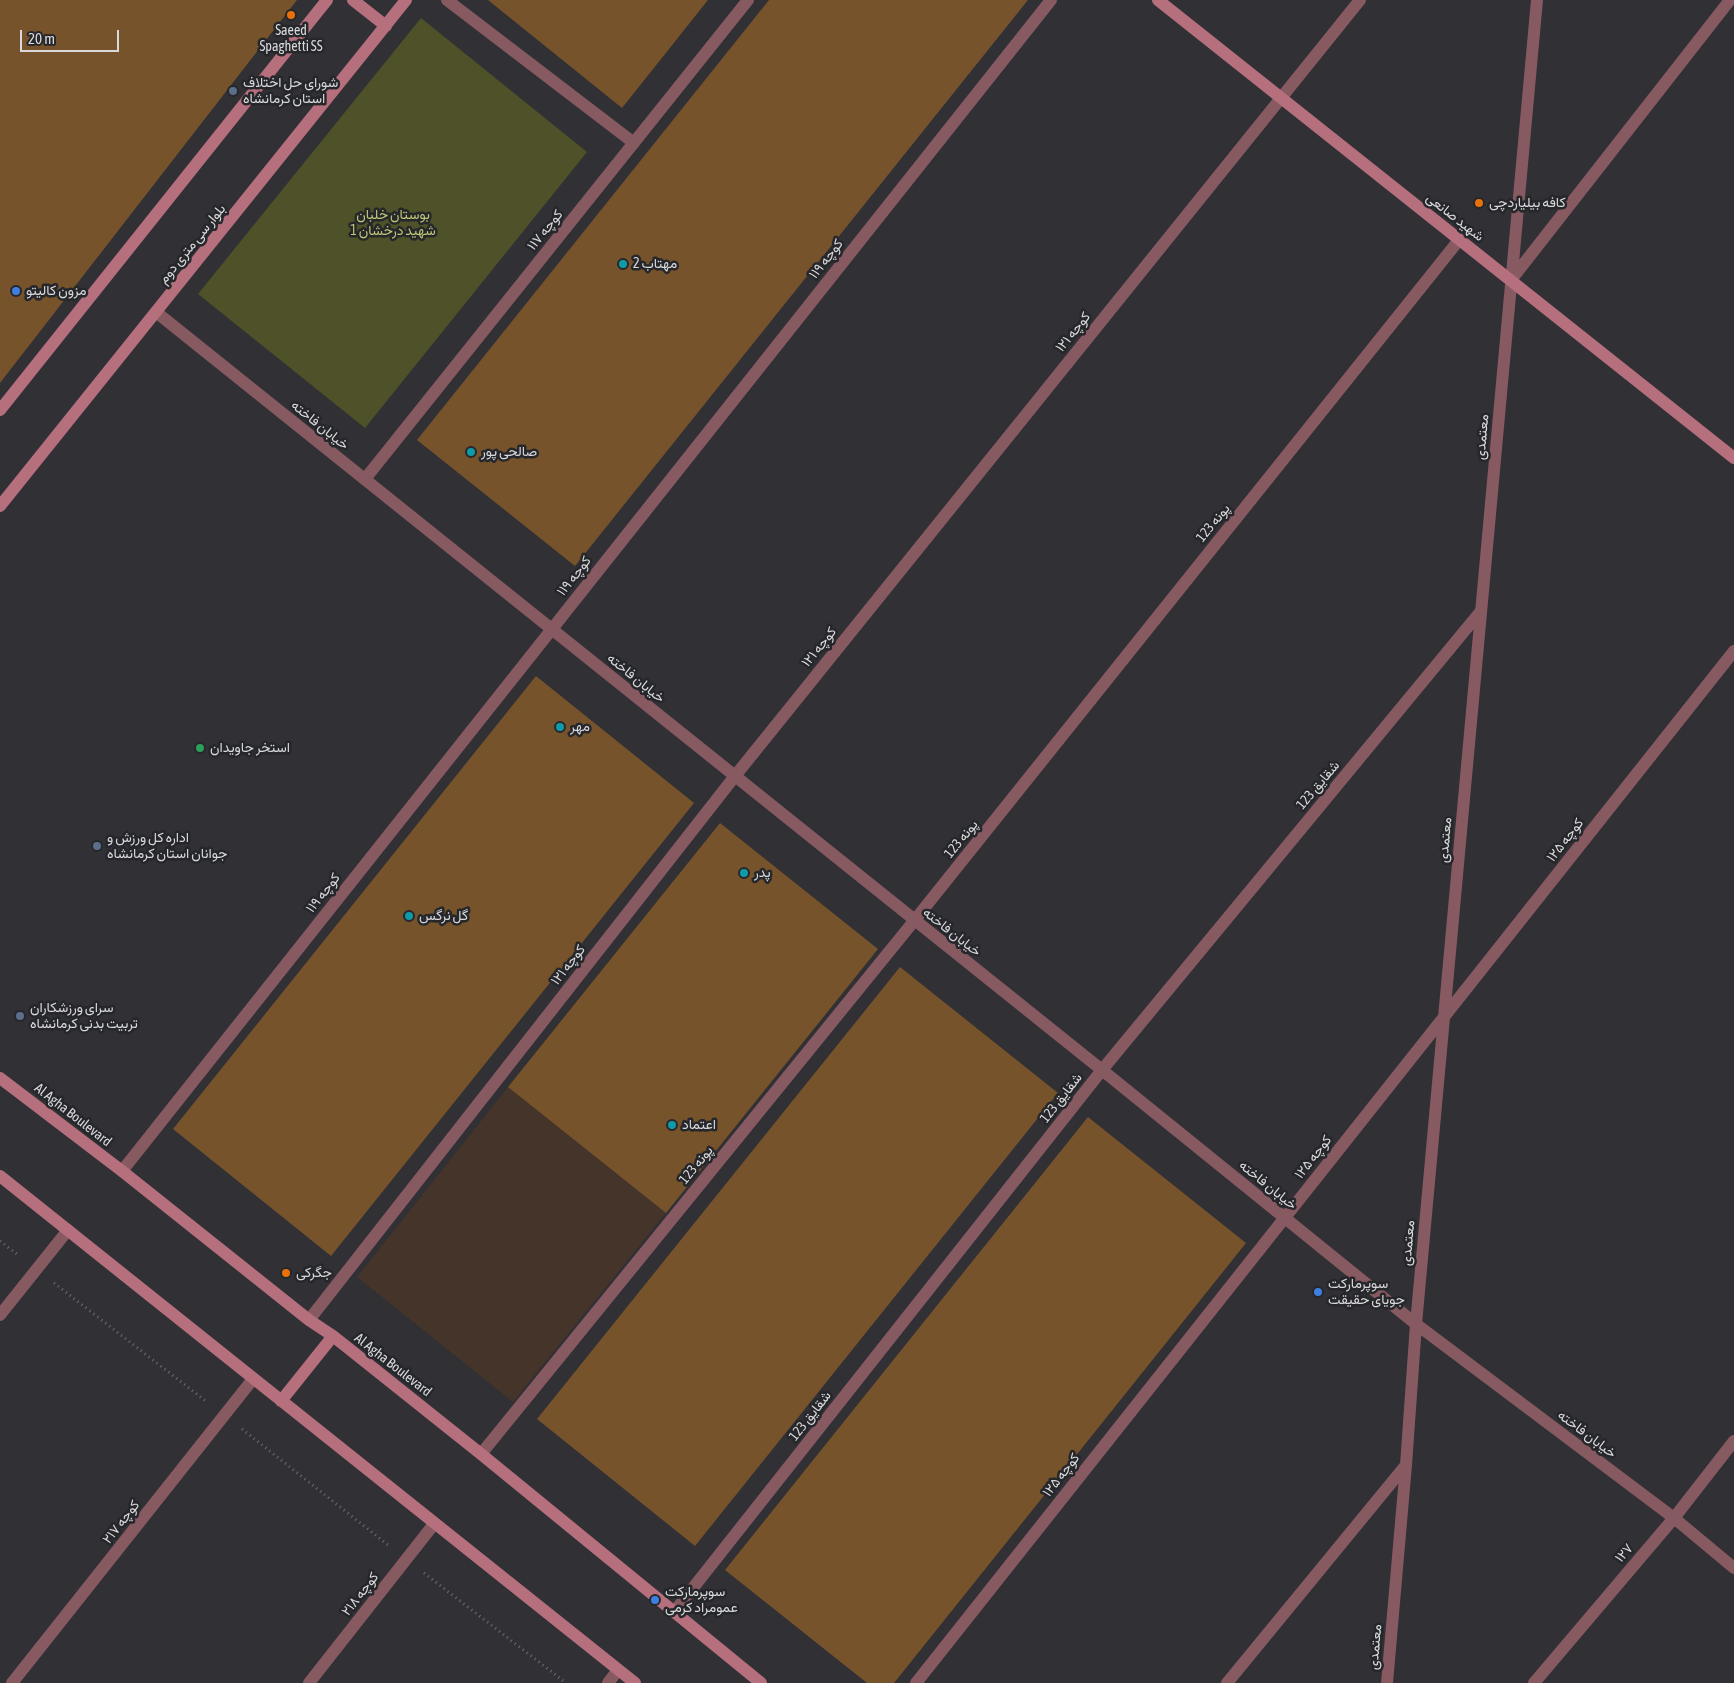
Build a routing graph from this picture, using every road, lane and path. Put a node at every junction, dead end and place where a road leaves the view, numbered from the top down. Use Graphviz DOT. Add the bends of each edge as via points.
graph roads {
  1 [pos="327,0"];
  2 [pos="353,0"];
  3 [pos="406,0"];
  4 [pos="447,0"];
  5 [pos="748,0"];
  6 [pos="1051,0"];
  7 [pos="1158,0"];
  8 [pos="1360,0"];
  9 [pos="1536,0"];
  10 [pos="1730,0"];
  11 [pos="386,26"];
  12 [pos="1281,98"];
  13 [pos="634,143"];
  14 [pos="1459,240"];
  15 [pos="1511,280"];
  16 [pos="156,312"];
  17 [pos="0,410"];
  18 [pos="1734,458"];
  19 [pos="365,480"];
  20 [pos="0,506"];
  21 [pos="1481,611"];
  22 [pos="551,629"];
  23 [pos="1734,651"];
  24 [pos="734,776"];
  25 [pos="914,921"];
  26 [pos="1444,1016"];
  27 [pos="1102,1070"];
  28 [pos="0,1078"];
  29 [pos="122,1171"];
  30 [pos="0,1176"];
  31 [pos="1284,1218"];
  32 [pos="68,1230"];
  33 [pos="0,1241"];
  34 [pos="36,1269"];
  35 [pos="0,1315"];
  36 [pos="310,1320"];
  37 [pos="1416,1324"];
  38 [pos="333,1336"];
  39 [pos="253,1379"];
  40 [pos="281,1401"];
  41 [pos="224,1415"];
  42 [pos="1734,1441"];
  43 [pos="481,1454"];
  44 [pos="1406,1465"];
  45 [pos="1674,1518"];
  46 [pos="434,1524"];
  47 [pos="407,1560"];
  48 [pos="1734,1568"];
  49 [pos="674,1612"];
  50 [pos="618,1670"];
  51 [pos="12,1683"];
  52 [pos="309,1683"];
  53 [pos="566,1683"];
  54 [pos="608,1683"];
  55 [pos="635,1683"];
  56 [pos="761,1683"];
  57 [pos="916,1683"];
  58 [pos="1227,1683"];
  59 [pos="1387,1683"];
  60 [pos="1534,1683"];
  1 -- 17 [label="main road"];
  2 -- 11 [label="main road"];
  3 -- 11 [label="main road, بلوار سی متری دوم"];
  4 -- 13 [label="street"];
  5 -- 13 [label="street, کوچه ۱۱۷"];
  6 -- 22 [label="street, کوچه ۱۱۹"];
  7 -- 12 [label="main road, شهید صانعی"];
  8 -- 12 [label="street, کوچه ۱۲۱"];
  9 -- 15 [label="street, معتمدی"];
  10 -- 15 [label="street"];
  11 -- 16 [label="main road, بلوار سی متری دوم"];
  12 -- 14 [label="main road, شهید صانعی"];
  12 -- 24 [label="street, کوچه ۱۲۱"];
  13 -- 19 [label="street, کوچه ۱۱۷"];
  14 -- 15 [label="main road, شهید صانعی"];
  14 -- 25 [label="street, 123 پونه"];
  15 -- 18 [label="main road, شهید صانعی"];
  15 -- 21 [label="street, معتمدی"];
  16 -- 19 [label="street, خیابان فاخته"];
  16 -- 20 [label="main road, بلوار سی متری دوم"];
  19 -- 22 [label="street, خیابان فاخته"];
  21 -- 26 [label="street, معتمدی"];
  21 -- 27 [label="street, 123 شقایق"];
  22 -- 24 [label="street, خیابان فاخته"];
  22 -- 29 [label="street, کوچه ۱۱۹"];
  23 -- 26 [label="street, کوچه ۱۲۵"];
  24 -- 25 [label="street, خیابان فاخته"];
  24 -- 36 [label="street, کوچه ۱۲۱"];
  25 -- 27 [label="street, خیابان فاخته"];
  25 -- 43 [label="street, 123 پونه"];
  26 -- 31 [label="street, کوچه ۱۲۵"];
  26 -- 37 [label="street, معتمدی"];
  27 -- 31 [label="street, خیابان فاخته"];
  27 -- 49 [label="street, 123 شقایق"];
  28 -- 29 [label="main road, Al Agha Boulevard"];
  29 -- 36 [label="main road, Al Agha Boulevard"];
  30 -- 32 [label="main road"];
  31 -- 37 [label="street, خیابان فاخته"];
  31 -- 57 [label="street, کوچه ۱۲۵"];
  32 -- 34 [label="street"];
  32 -- 39 [label="main road"];
  33 -- 34 [label="path"];
  34 -- 35 [label="street"];
  34 -- 41 [label="path"];
  36 -- 38 [label="main road, Al Agha Boulevard"];
  37 -- 44 [label="street, معتمدی"];
  37 -- 45 [label="street, خیابان فاخته"];
  38 -- 40 [label="main road"];
  38 -- 43 [label="main road, Al Agha Boulevard"];
  39 -- 40 [label="main road"];
  39 -- 41 [label="street, کوچه ۲۱۷"];
  40 -- 46 [label="main road"];
  41 -- 47 [label="path"];
  41 -- 51 [label="street, کوچه ۲۱۷"];
  42 -- 45 [label="street, ۱۲۷"];
  43 -- 49 [label="main road, Al Agha Boulevard"];
  44 -- 58 [label="street"];
  44 -- 59 [label="street, معتمدی"];
  45 -- 48 [label="street, خیابان فاخته"];
  45 -- 60 [label="street, ۱۲۷"];
  46 -- 47 [label="street, کوچه ۲۱۸"];
  46 -- 50 [label="main road"];
  47 -- 52 [label="street, کوچه ۲۱۸"];
  47 -- 53 [label="path"];
  49 -- 56 [label="main road, Al Agha Boulevard"];
  50 -- 54 [label="street"];
  50 -- 55 [label="main road"];
}
